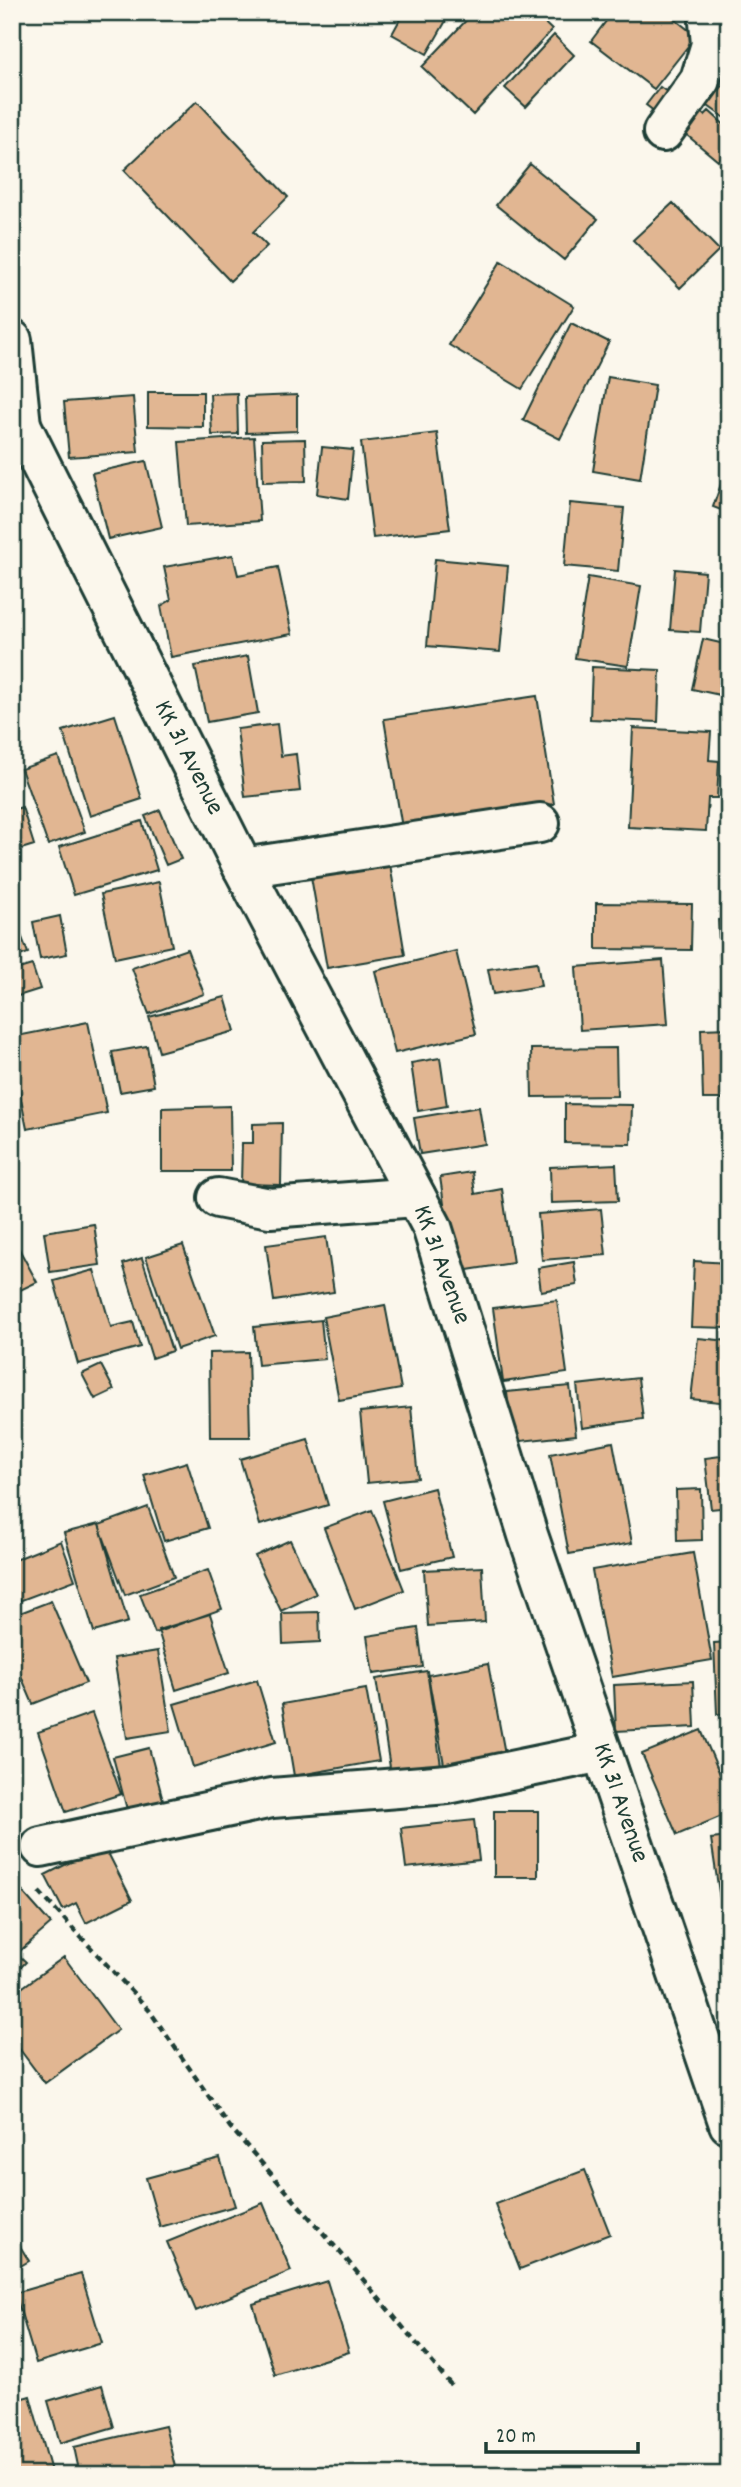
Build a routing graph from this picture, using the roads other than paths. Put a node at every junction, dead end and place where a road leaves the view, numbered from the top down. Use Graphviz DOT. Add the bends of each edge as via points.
graph roads {
  1 [pos="711,22"];
  2 [pos="663,132"];
  3 [pos="12,340"];
  4 [pos="17,425"];
  5 [pos="540,823"];
  6 [pos="243,868"];
  7 [pos="416,1197"];
  8 [pos="218,1198"];
  9 [pos="602,1752"];
  10 [pos="41,1847"];
  11 [pos="729,2124"];
  1 -- 2 [label="street" via="699,80"];
  3 -- 4 [label="street"];
  4 -- 6 [label="street, KK 31 Avenue"];
  5 -- 6 [label="street"];
  6 -- 7 [label="street, KK 31 Avenue"];
  7 -- 8 [label="street" via="270,1208"];
  7 -- 9 [label="street, KK 31 Avenue" via="432,1227 528,1535"];
  9 -- 10 [label="street" via="448,1784 272,1798"];
  9 -- 11 [label="street, KK 31 Avenue"];
}
